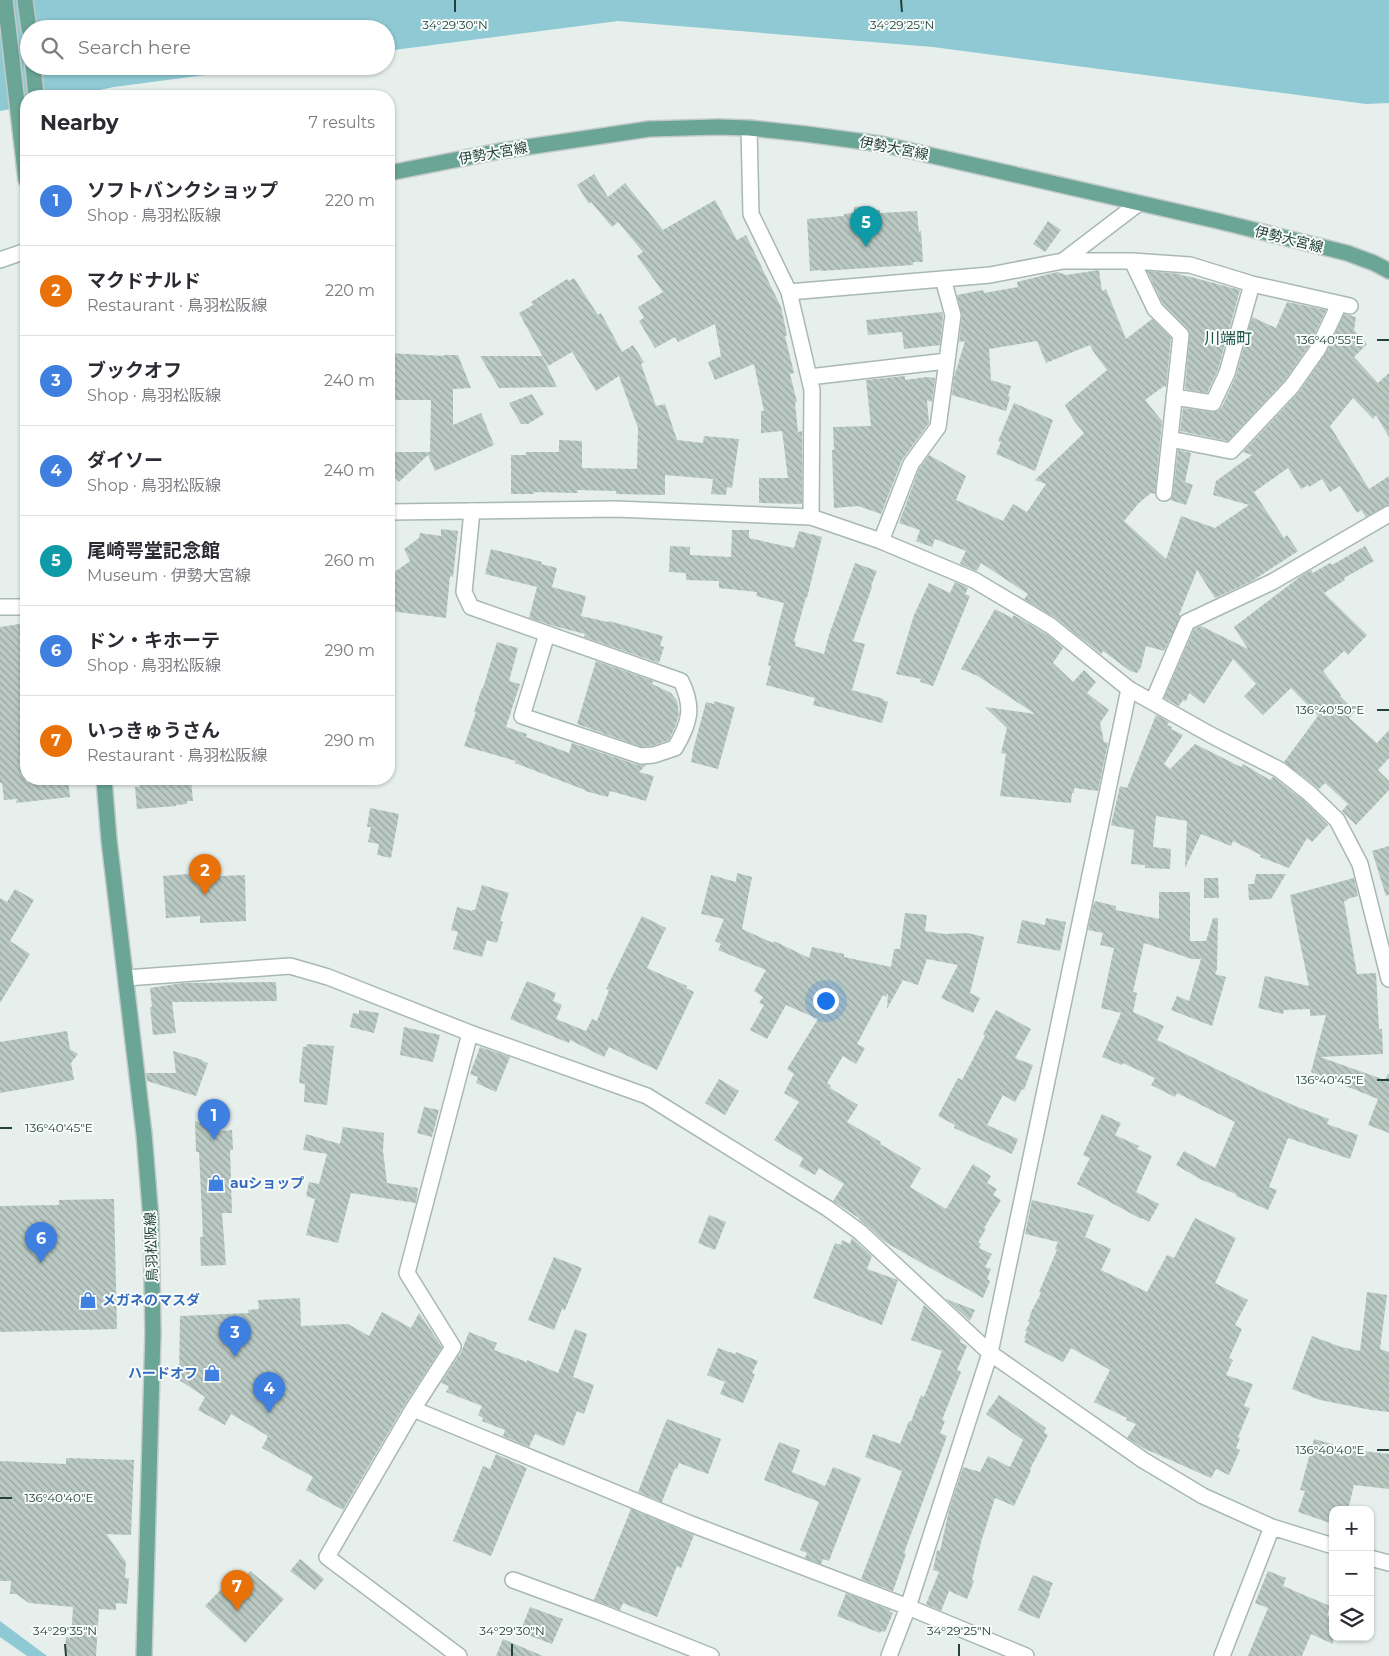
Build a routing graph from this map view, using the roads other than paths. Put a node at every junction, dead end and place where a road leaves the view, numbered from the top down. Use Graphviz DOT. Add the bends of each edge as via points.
graph roads {
  1 [pos="5,0"];
  2 [pos="25,0"];
  3 [pos="28,20"];
  4 [pos="34,75"];
  5 [pos="35,90"];
  6 [pos="749,128"];
  7 [pos="20,129"];
  8 [pos="395,172"];
  9 [pos="1139,203"];
  10 [pos="20,253"];
  11 [pos="0,260"];
  12 [pos="1063,261"];
  13 [pos="1132,261"];
  14 [pos="1389,271"];
  15 [pos="943,279"];
  16 [pos="1252,284"];
  17 [pos="789,292"];
  18 [pos="948,361"];
  19 [pos="809,377"];
  20 [pos="1174,397"];
  21 [pos="1170,439"];
  22 [pos="1164,493"];
  23 [pos="472,511"];
  24 [pos="395,512"];
  25 [pos="1389,514"];
  26 [pos="811,517"];
  27 [pos="881,542"];
  28 [pos="0,607"];
  29 [pos="20,607"];
  30 [pos="547,634"];
  31 [pos="1129,689"];
  32 [pos="1153,701"];
  33 [pos="98,785"];
  34 [pos="104,785"];
  35 [pos="109,840"];
  36 [pos="126,978"];
  37 [pos="1389,979"];
  38 [pos="470,1033"];
  39 [pos="990,1352"];
  40 [pos="413,1410"];
  41 [pos="1272,1526"];
  42 [pos="1329,1545"];
  43 [pos="1374,1559"];
  44 [pos="1389,1563"];
  45 [pos="513,1580"];
  46 [pos="908,1607"];
  47 [pos="144,1656"];
  48 [pos="458,1656"];
  49 [pos="711,1656"];
  50 [pos="889,1656"];
  51 [pos="1026,1656"];
  52 [pos="1222,1656"];
  1 -- 7 [label="main road"];
  2 -- 3 [label="main road"];
  4 -- 5 [label="main road"];
  6 -- 8 [label="main road, 伊勢大宮線" via="718,126 648,130 500,151"];
  6 -- 9 [label="main road, 伊勢大宮線" via="881,144"];
  6 -- 17 [label="street" via="751,214"];
  9 -- 12 [label="street"];
  9 -- 14 [label="main road, 伊勢大宮線" via="1346,254"];
  10 -- 11 [label="street"];
  12 -- 13 [label="street"];
  12 -- 15 [label="street" via="990,275"];
  13 -- 16 [label="street" via="1190,265"];
  13 -- 20 [label="street" via="1155,310 1181,335"];
  15 -- 17 [label="street"];
  15 -- 18 [label="street" via="953,315"];
  16 -- 20 [label="street" via="1228,373 1213,403"];
  16 -- 21 [label="street" via="1344,305 1292,386 1231,451"];
  17 -- 19 [label="street"];
  18 -- 19 [label="street"];
  18 -- 27 [label="street" via="938,427 911,464"];
  19 -- 26 [label="street" via="812,390"];
  20 -- 21 [label="street"];
  21 -- 22 [label="street"];
  23 -- 24 [label="street"];
  23 -- 26 [label="street" via="616,509"];
  23 -- 30 [label="street" via="464,592 471,608"];
  25 -- 32 [label="street" via="1272,582 1187,622"];
  26 -- 27 [label="street"];
  27 -- 31 [label="street" via="974,580 1051,626"];
  28 -- 29 [label="street"];
  30 -- 30 [label="street" via="681,681 690,705 686,728 675,748 642,756 522,716"];
  31 -- 32 [label="street"];
  31 -- 39 [label="street"];
  32 -- 37 [label="street" via="1210,735 1280,770 1337,820 1360,864"];
  33 -- 35 [label="main road, 鳥羽松阪線"];
  34 -- 35 [label="main road, 鳥羽松阪線"];
  35 -- 36 [label="main road, 鳥羽松阪線"];
  36 -- 38 [label="street" via="290,966 328,977"];
  36 -- 47 [label="main road, 鳥羽松阪線" via="151,1219 153,1333"];
  38 -- 39 [label="street" via="647,1096 860,1232"];
  38 -- 40 [label="street" via="407,1273 453,1347"];
  39 -- 41 [label="street" via="1142,1460 1203,1496"];
  39 -- 46 [label="street"];
  40 -- 46 [label="street" via="691,1524"];
  40 -- 48 [label="street" via="327,1557"];
  41 -- 42 [label="street"];
  41 -- 52 [label="street"];
  43 -- 44 [label="street"];
  45 -- 49 [label="street"];
  46 -- 50 [label="street"];
  46 -- 51 [label="street"];
}
